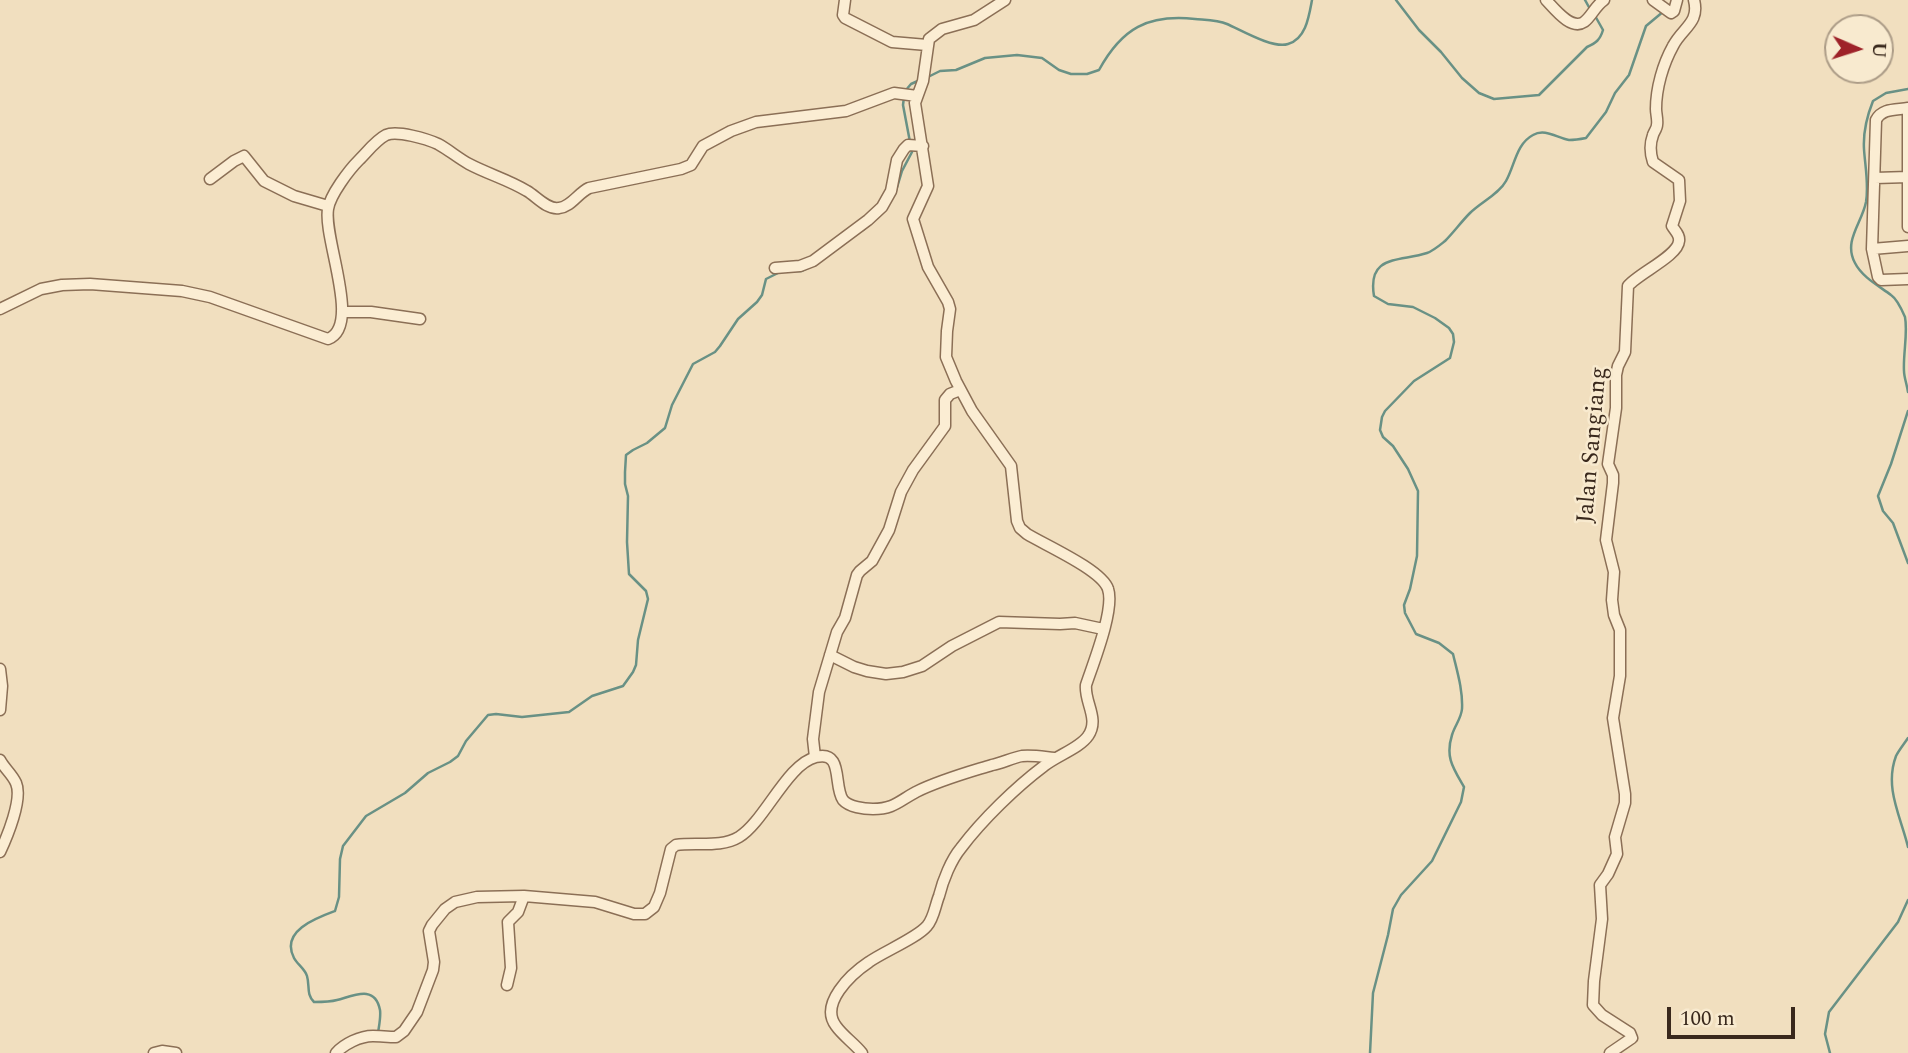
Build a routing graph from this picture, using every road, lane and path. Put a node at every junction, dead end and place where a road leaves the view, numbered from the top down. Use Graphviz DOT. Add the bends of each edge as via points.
graph roads {
  1 [pos="845,0"];
  2 [pos="1005,0"];
  3 [pos="1546,0"];
  4 [pos="1604,0"];
  5 [pos="1653,0"];
  6 [pos="1677,0"];
  7 [pos="1694,0"];
  8 [pos="927,45"];
  9 [pos="914,96"];
  10 [pos="1908,108"];
  11 [pos="916,145"];
  12 [pos="1908,177"];
  13 [pos="1875,178"];
  14 [pos="210,179"];
  15 [pos="328,206"];
  16 [pos="1908,227"];
  17 [pos="1908,246"];
  18 [pos="1872,249"];
  19 [pos="775,268"];
  20 [pos="1908,279"];
  21 [pos="0,309"];
  22 [pos="343,312"];
  23 [pos="420,319"];
  24 [pos="961,390"];
  25 [pos="1103,629"];
  26 [pos="830,655"];
  27 [pos="0,669"];
  28 [pos="0,710"];
  29 [pos="815,757"];
  30 [pos="1054,758"];
  31 [pos="0,760"];
  32 [pos="0,852"];
  33 [pos="524,896"];
  34 [pos="507,985"];
  35 [pos="154,1053"];
  36 [pos="176,1053"];
  37 [pos="336,1053"];
  38 [pos="862,1053"];
  39 [pos="1610,1053"];
  1 -- 8 [label="street" via="845,18 892,41"];
  2 -- 8 [label="street" via="974,20 942,29"];
  3 -- 4 [label="street" via="1569,22 1578,24"];
  5 -- 6 [label="street" via="1667,11 1674,11"];
  7 -- 39 [label="street, Jalan Sangiang" via="1694,19 1673,45 1660,80 1651,146 1653,162 1678,180 1679,201 1672,226 1679,245 1628,286 1625,352 1616,375 1608,464 1613,483 1606,540 1614,572 1614,615 1620,630 1620,676 1613,718 1625,803 1616,828 1617,854 1600,885 1602,919 1593,1005 1632,1038"];
  8 -- 9 [label="street" via="924,75"];
  9 -- 11 [label="street"];
  9 -- 15 [label="street" via="894,93 846,111 756,122 703,146 691,165 589,188 559,208 469,164 439,144 391,134 353,167"];
  10 -- 12 [label="street"];
  10 -- 13 [label="street" via="1885,111 1876,120"];
  11 -- 19 [label="street" via="904,149 891,191 868,220 813,261 800,267"];
  11 -- 24 [label="street" via="928,186 913,219 928,267 950,309 946,357"];
  12 -- 13 [label="street"];
  12 -- 16 [label="street"];
  13 -- 18 [label="street"];
  14 -- 15 [label="street" via="244,156 268,183"];
  15 -- 22 [label="street"];
  17 -- 18 [label="street"];
  18 -- 20 [label="street" via="1881,280"];
  21 -- 22 [label="street" via="41,289 62,285 174,290 210,297 328,339 339,330"];
  22 -- 23 [label="street"];
  24 -- 25 [label="street" via="1011,466 1020,528 1094,573 1107,586 1108,615"];
  24 -- 26 [label="street" via="945,400 945,426 901,492 872,561 857,575"];
  25 -- 26 [label="street" via="1069,623 999,622 922,666 886,674 854,667"];
  25 -- 30 [label="street" via="1085,692 1091,730 1080,744"];
  26 -- 29 [label="street" via="818,692"];
  27 -- 28 [label="street"];
  29 -- 30 [label="street" via="834,762 846,803 869,809 889,808 949,778 1022,757"];
  29 -- 33 [label="street" via="792,774 739,837 671,849 660,893 645,914 595,902"];
  30 -- 38 [label="street" via="986,818 959,849 927,926 867,963 834,998 831,1015 835,1026"];
  31 -- 32 [label="street" via="18,789"];
  33 -- 34 [label="street" via="508,922 511,968"];
  33 -- 37 [label="street" via="477,897 445,909 429,931 434,962 424,997 404,1031 396,1037 364,1037"];
  35 -- 36 [label="street"];
}
